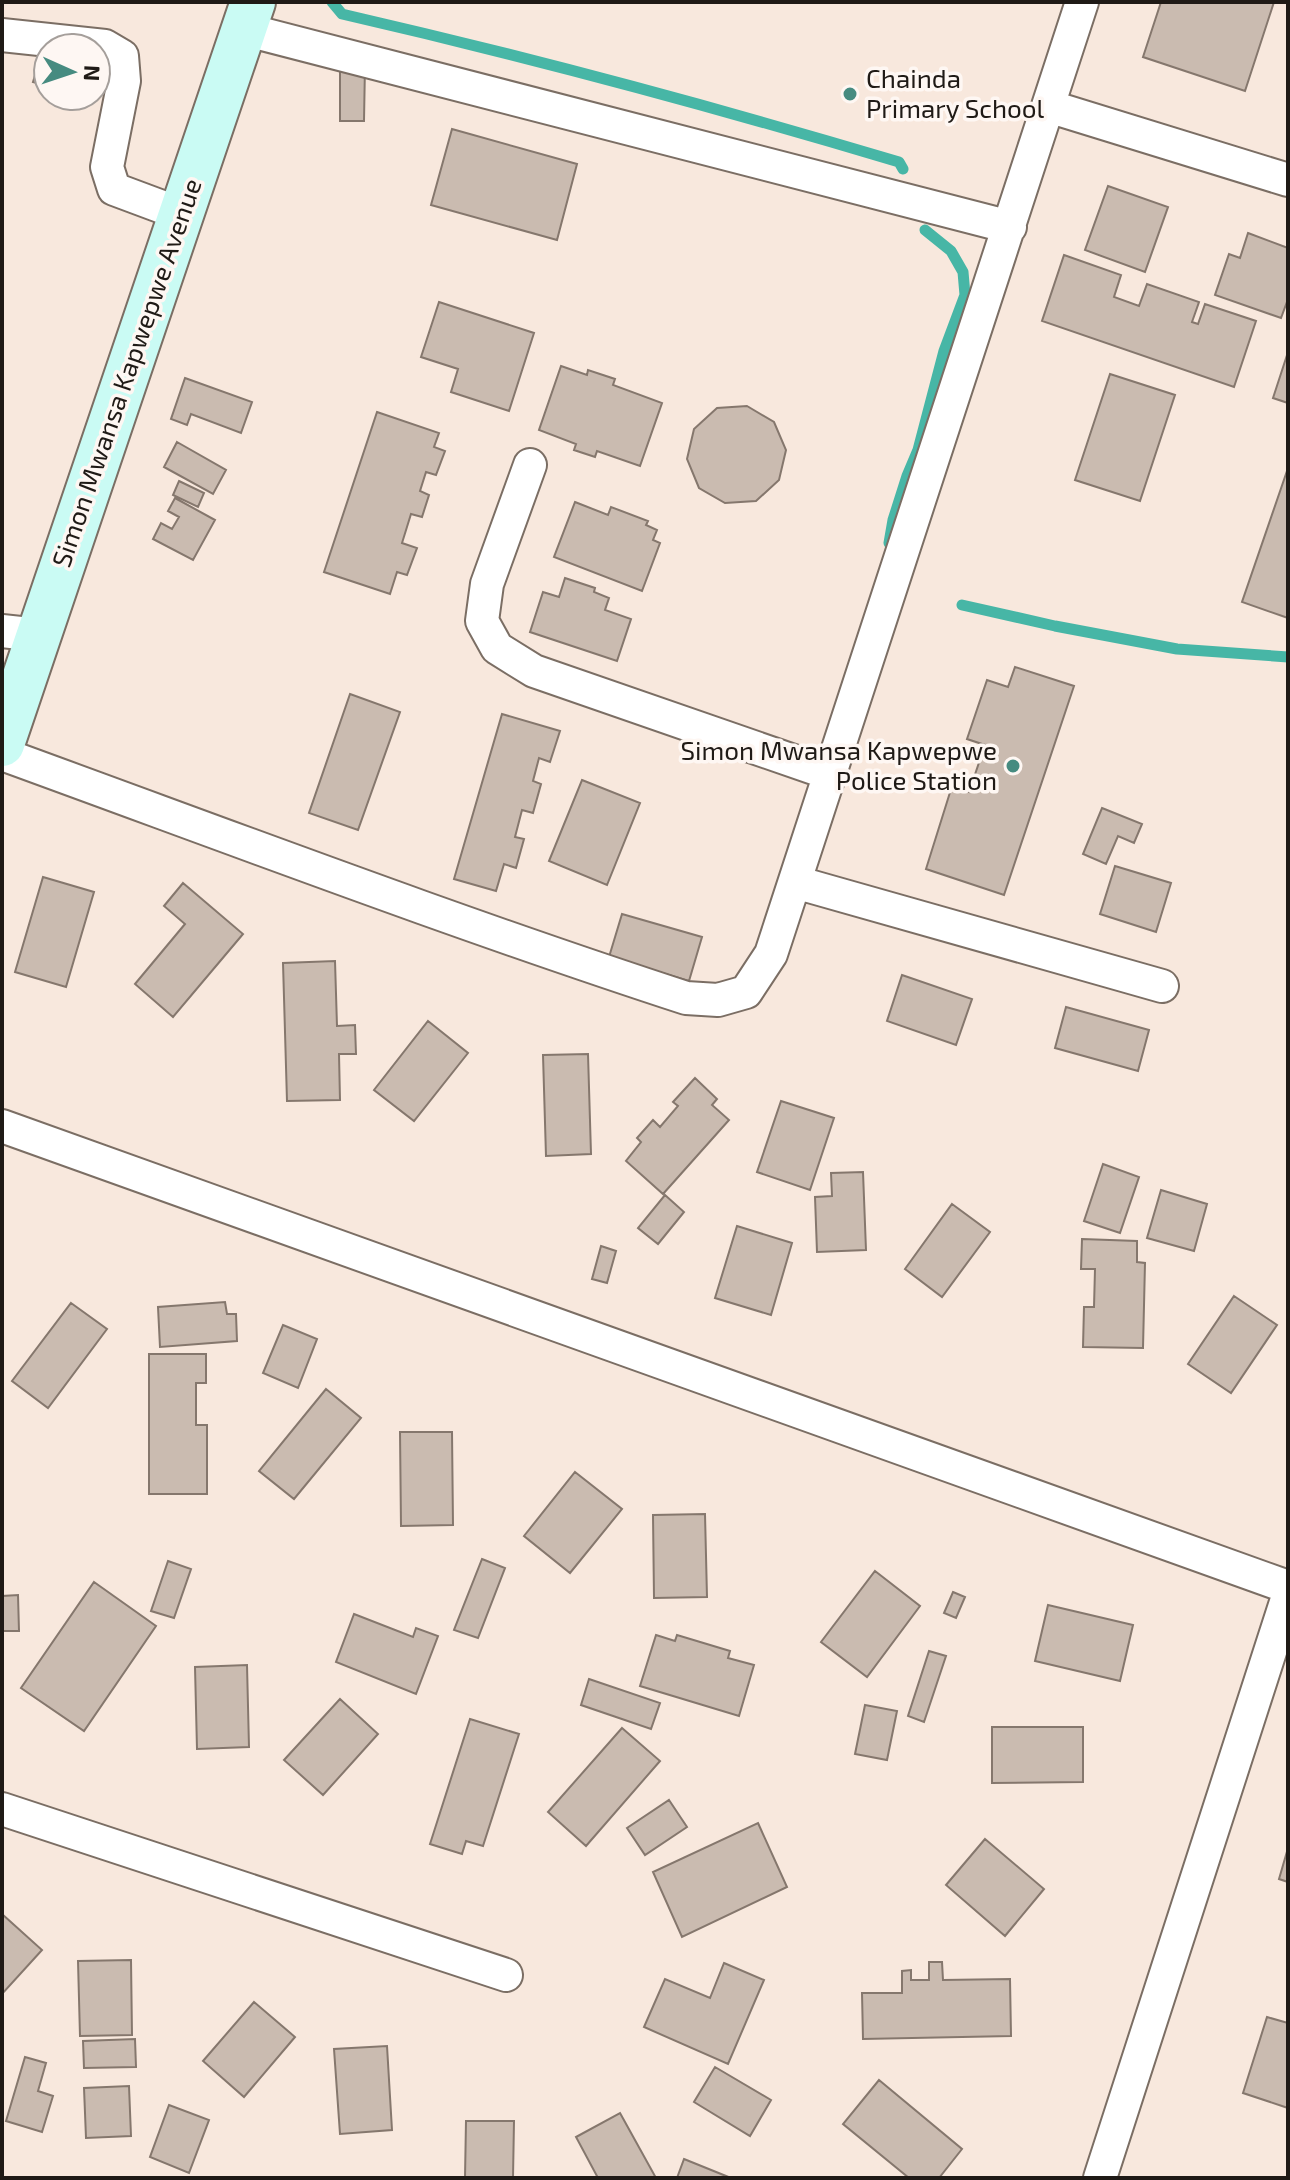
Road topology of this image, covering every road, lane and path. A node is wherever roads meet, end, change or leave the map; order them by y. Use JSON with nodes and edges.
{"nodes":[{"id":1,"x":1082,"y":2,"type":"edge"},
{"id":2,"x":248,"y":16,"type":"edge"},
{"id":3,"x":2,"y":35,"type":"edge"},
{"id":4,"x":1048,"y":106,"type":"junction"},
{"id":5,"x":1286,"y":173,"type":"edge"},
{"id":6,"x":181,"y":214,"type":"junction"},
{"id":7,"x":1010,"y":227,"type":"junction"},
{"id":8,"x":530,"y":465,"type":"dead end"},
{"id":9,"x":20,"y":633,"type":"edge"},
{"id":10,"x":2,"y":744,"type":"edge"},
{"id":11,"x":2,"y":754,"type":"edge"},
{"id":12,"x":831,"y":774,"type":"junction"},
{"id":13,"x":795,"y":882,"type":"junction"},
{"id":14,"x":1162,"y":986,"type":"dead end"},
{"id":15,"x":2,"y":1126,"type":"edge"},
{"id":16,"x":1288,"y":1587,"type":"edge"},
{"id":17,"x":1288,"y":1596,"type":"edge"},
{"id":18,"x":2,"y":1809,"type":"edge"},
{"id":19,"x":506,"y":1975,"type":"dead end"},
{"id":20,"x":1104,"y":2177,"type":"edge"}],
"edges":[{"from":1,"to":4,"type":"street"},
{"from":2,"to":6,"type":"main road","name":"Simon Mwansa Kapwepwe Avenue"},
{"from":2,"to":7,"type":"street"},
{"from":3,"to":6,"type":"street"},
{"from":4,"to":5,"type":"street"},
{"from":4,"to":7,"type":"street"},
{"from":6,"to":9,"type":"main road","name":"Simon Mwansa Kapwepwe Avenue"},
{"from":7,"to":12,"type":"street"},
{"from":8,"to":12,"type":"street"},
{"from":9,"to":10,"type":"main road","name":"Simon Mwansa Kapwepwe Avenue"},
{"from":11,"to":13,"type":"street"},
{"from":12,"to":13,"type":"street"},
{"from":13,"to":14,"type":"street"},
{"from":15,"to":16,"type":"street"},
{"from":17,"to":20,"type":"street"},
{"from":18,"to":19,"type":"street"}]}
